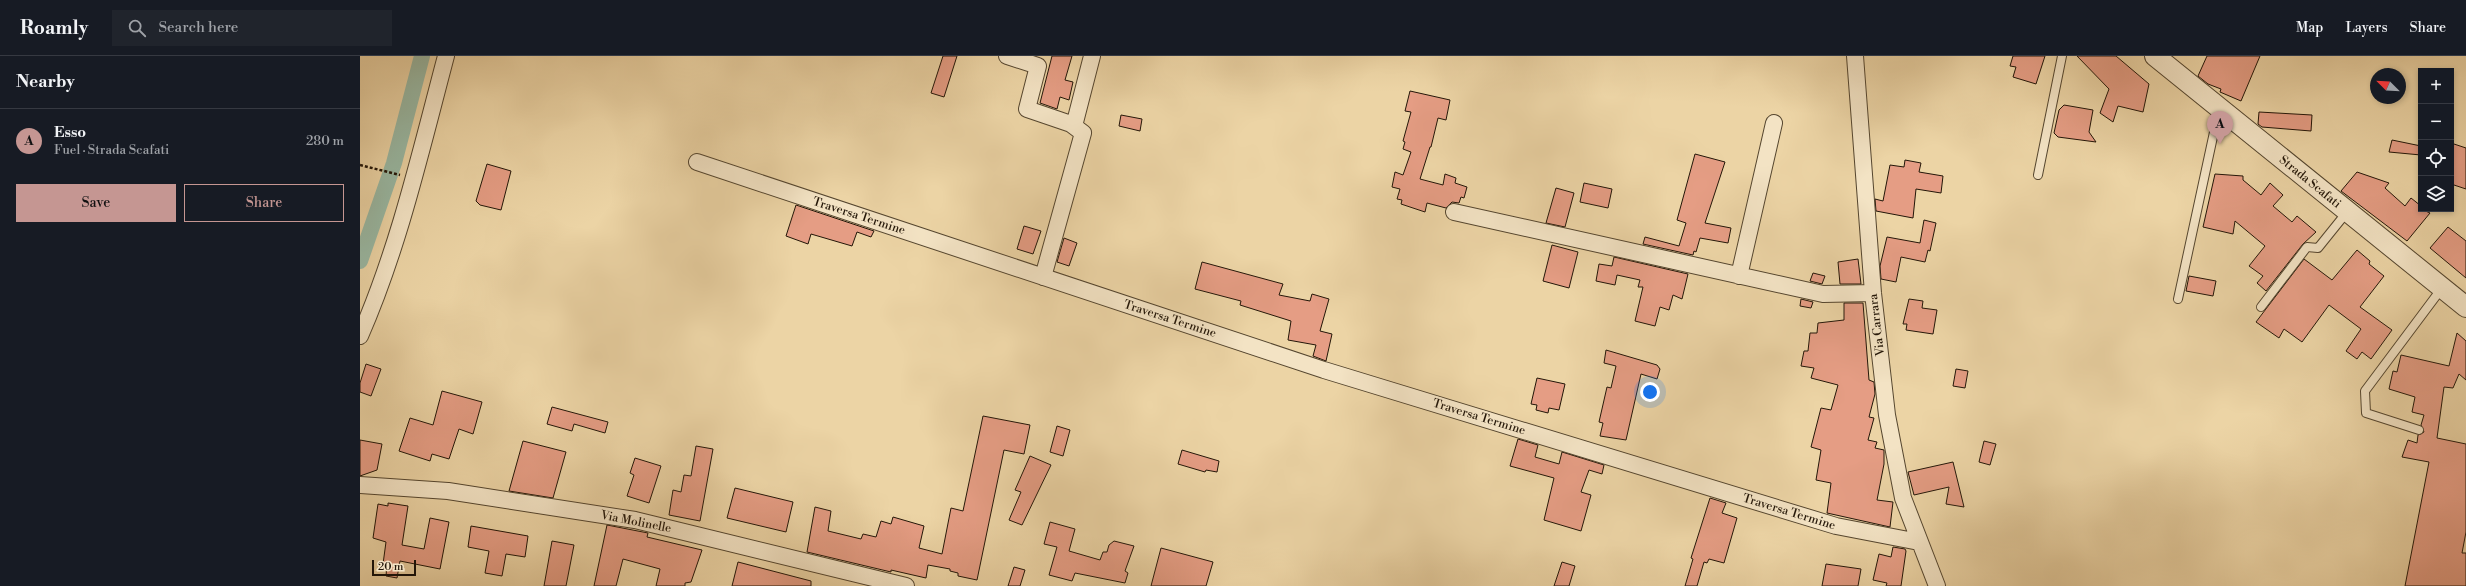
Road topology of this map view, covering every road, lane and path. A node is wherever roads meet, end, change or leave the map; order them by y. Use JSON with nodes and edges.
{"nodes":[{"id":1,"x":446,"y":56,"type":"edge"},
{"id":2,"x":1007,"y":56,"type":"edge"},
{"id":3,"x":1092,"y":56,"type":"edge"},
{"id":4,"x":1855,"y":56,"type":"edge"},
{"id":5,"x":2062,"y":56,"type":"edge"},
{"id":6,"x":2155,"y":56,"type":"edge"},
{"id":7,"x":2219,"y":109,"type":"junction"},
{"id":8,"x":1774,"y":123,"type":"dead end"},
{"id":9,"x":1074,"y":126,"type":"junction"},
{"id":10,"x":697,"y":162,"type":"dead end"},
{"id":11,"x":360,"y":165,"type":"edge"},
{"id":12,"x":2038,"y":175,"type":"dead end"},
{"id":13,"x":403,"y":176,"type":"dead end"},
{"id":14,"x":1454,"y":212,"type":"dead end"},
{"id":15,"x":2347,"y":212,"type":"junction"},
{"id":16,"x":1739,"y":276,"type":"junction"},
{"id":17,"x":1043,"y":277,"type":"junction"},
{"id":18,"x":2442,"y":288,"type":"junction"},
{"id":19,"x":1873,"y":293,"type":"junction"},
{"id":20,"x":2178,"y":298,"type":"dead end"},
{"id":21,"x":2261,"y":307,"type":"dead end"},
{"id":22,"x":2466,"y":307,"type":"edge"},
{"id":23,"x":360,"y":336,"type":"edge"},
{"id":24,"x":2419,"y":430,"type":"dead end"},
{"id":25,"x":360,"y":485,"type":"edge"},
{"id":26,"x":1919,"y":542,"type":"junction"},
{"id":27,"x":906,"y":586,"type":"edge"},
{"id":28,"x":1937,"y":586,"type":"edge"}],
"edges":[{"from":1,"to":23,"type":"street"},
{"from":2,"to":9,"type":"street"},
{"from":3,"to":9,"type":"street"},
{"from":4,"to":19,"type":"street","name":"Via Carrara"},
{"from":5,"to":12,"type":"lane"},
{"from":6,"to":7,"type":"street","name":"Strada Scafati"},
{"from":7,"to":15,"type":"street","name":"Strada Scafati"},
{"from":7,"to":20,"type":"lane"},
{"from":8,"to":16,"type":"street"},
{"from":9,"to":17,"type":"street"},
{"from":10,"to":17,"type":"street","name":"Traversa Termine"},
{"from":11,"to":13,"type":"path"},
{"from":14,"to":16,"type":"street"},
{"from":15,"to":18,"type":"street","name":"Strada Scafati"},
{"from":15,"to":21,"type":"lane"},
{"from":16,"to":19,"type":"street"},
{"from":17,"to":26,"type":"street","name":"Traversa Termine"},
{"from":18,"to":22,"type":"street","name":"Strada Scafati"},
{"from":18,"to":24,"type":"lane"},
{"from":19,"to":26,"type":"street","name":"Via Carrara"},
{"from":25,"to":27,"type":"street","name":"Via Molinelle"},
{"from":26,"to":28,"type":"street","name":"Via Carrara"}]}
